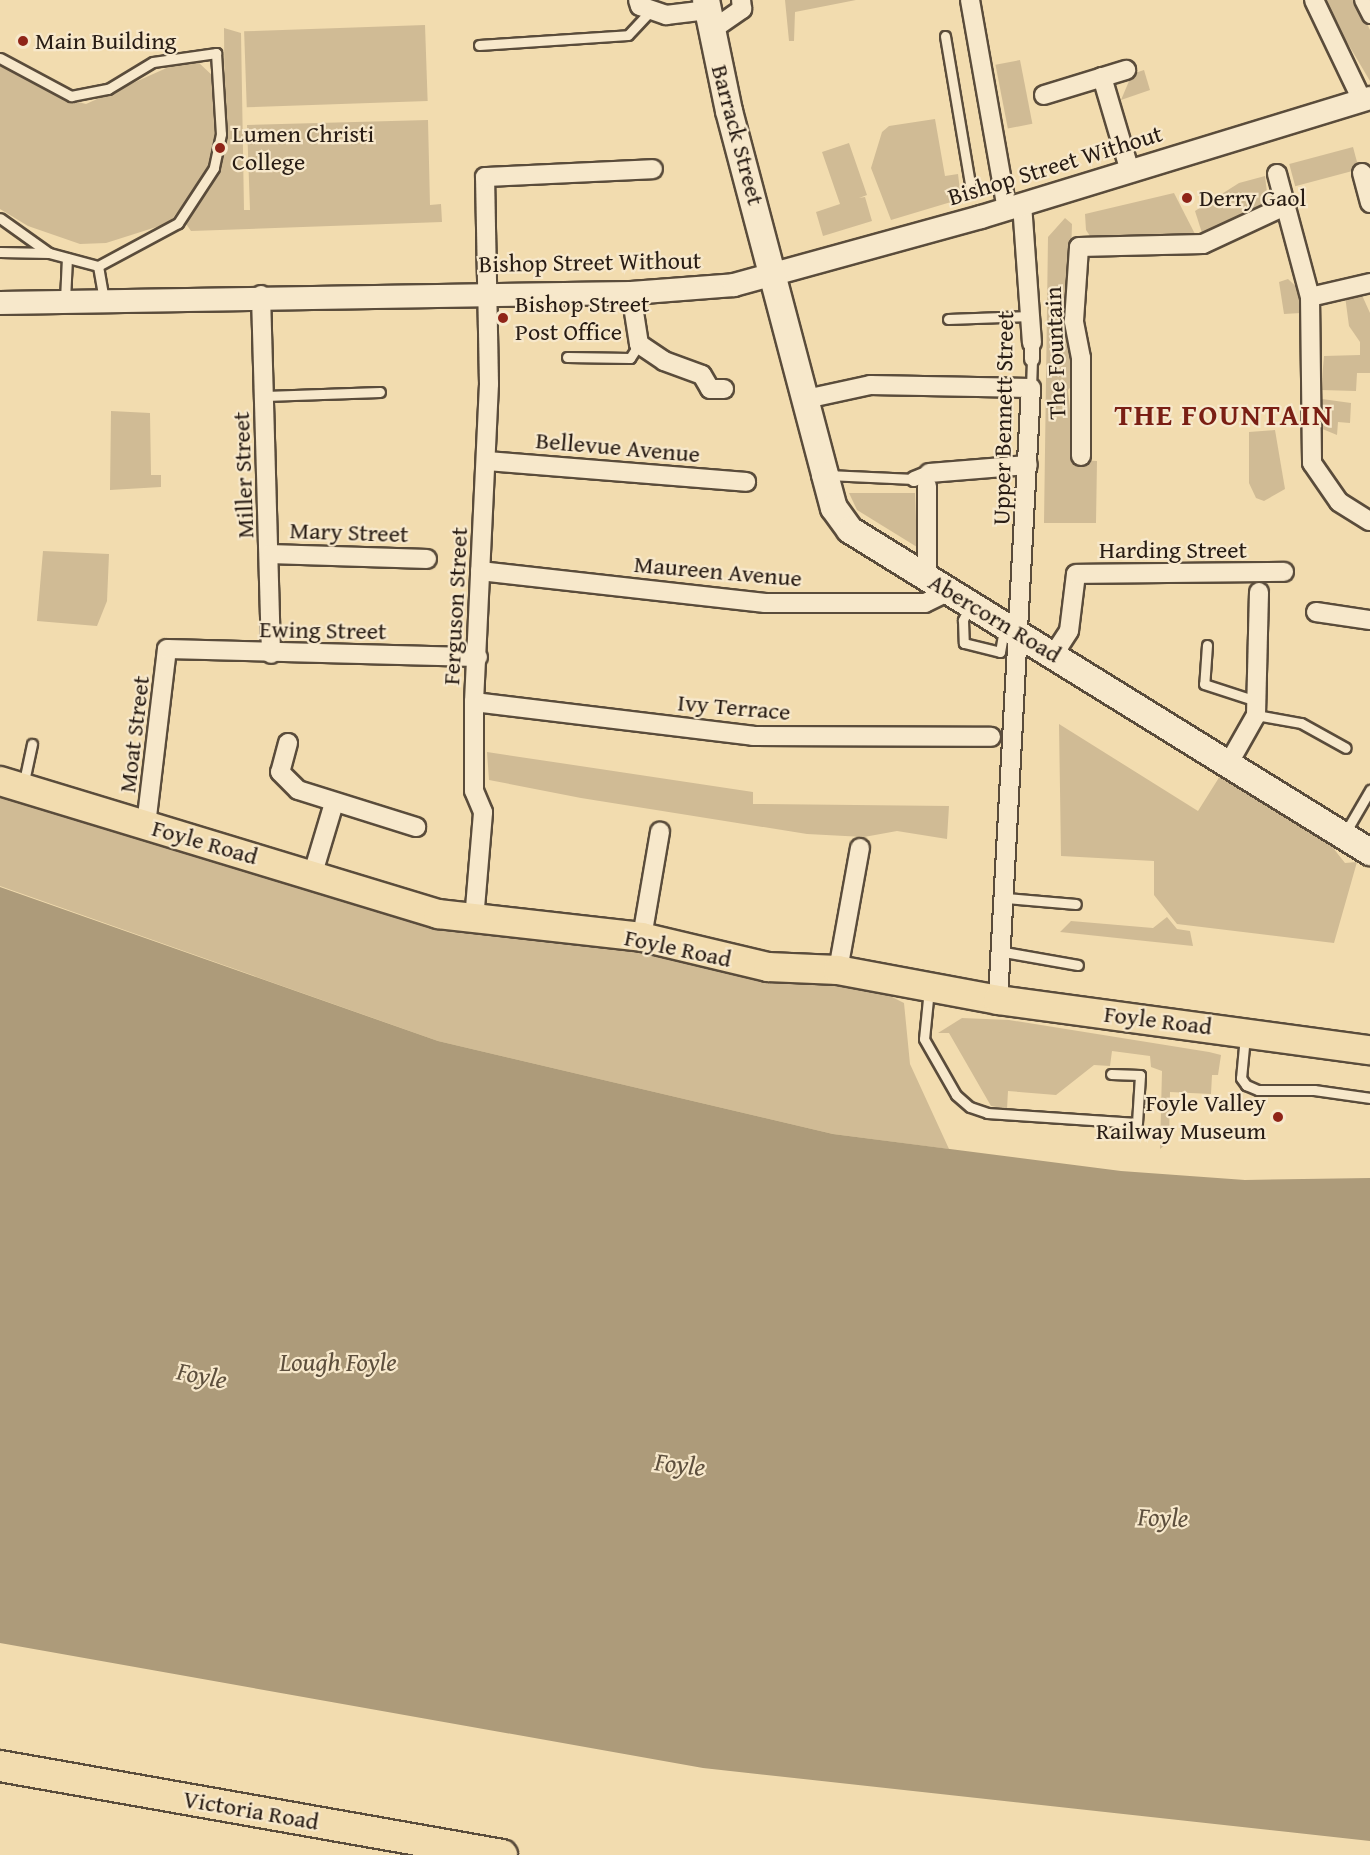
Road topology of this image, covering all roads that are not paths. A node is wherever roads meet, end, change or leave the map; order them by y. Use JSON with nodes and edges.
{"nodes":[{"id":1,"x":741,"y":0,"type":"edge"},
{"id":2,"x":970,"y":0,"type":"edge"},
{"id":3,"x":1314,"y":0,"type":"edge"},
{"id":4,"x":1362,"y":0,"type":"edge"},
{"id":5,"x":644,"y":5,"type":"edge"},
{"id":6,"x":708,"y":13,"type":"edge"},
{"id":7,"x":1370,"y":16,"type":"edge"},
{"id":8,"x":945,"y":36,"type":"dead end"},
{"id":9,"x":479,"y":45,"type":"dead end"},
{"id":10,"x":0,"y":58,"type":"edge"},
{"id":11,"x":1126,"y":70,"type":"dead end"},
{"id":12,"x":1102,"y":78,"type":"junction"},
{"id":13,"x":1044,"y":96,"type":"dead end"},
{"id":14,"x":1366,"y":99,"type":"edge"},
{"id":15,"x":1129,"y":168,"type":"junction"},
{"id":16,"x":653,"y":169,"type":"dead end"},
{"id":17,"x":1276,"y":171,"type":"dead end"},
{"id":18,"x":1362,"y":173,"type":"dead end"},
{"id":19,"x":971,"y":190,"type":"dead end"},
{"id":20,"x":1370,"y":203,"type":"edge"},
{"id":21,"x":1014,"y":206,"type":"junction"},
{"id":22,"x":1286,"y":206,"type":"junction"},
{"id":23,"x":0,"y":218,"type":"edge"},
{"id":24,"x":0,"y":252,"type":"edge"},
{"id":25,"x":49,"y":254,"type":"junction"},
{"id":26,"x":66,"y":258,"type":"junction"},
{"id":27,"x":98,"y":266,"type":"junction"},
{"id":28,"x":775,"y":269,"type":"junction"},
{"id":29,"x":1370,"y":283,"type":"edge"},
{"id":30,"x":488,"y":292,"type":"junction"},
{"id":31,"x":631,"y":293,"type":"junction"},
{"id":32,"x":261,"y":296,"type":"junction"},
{"id":33,"x":1310,"y":297,"type":"junction"},
{"id":34,"x":104,"y":299,"type":"junction"},
{"id":35,"x":65,"y":300,"type":"junction"},
{"id":36,"x":0,"y":303,"type":"edge"},
{"id":37,"x":1030,"y":316,"type":"junction"},
{"id":38,"x":948,"y":319,"type":"dead end"},
{"id":39,"x":639,"y":344,"type":"junction"},
{"id":40,"x":1032,"y":351,"type":"joint"},
{"id":41,"x":567,"y":357,"type":"dead end"},
{"id":42,"x":1031,"y":388,"type":"junction"},
{"id":43,"x":724,"y":389,"type":"dead end"},
{"id":44,"x":380,"y":393,"type":"dead end"},
{"id":45,"x":265,"y":396,"type":"junction"},
{"id":46,"x":806,"y":399,"type":"junction"},
{"id":47,"x":1081,"y":456,"type":"dead end"},
{"id":48,"x":487,"y":461,"type":"junction"},
{"id":49,"x":1028,"y":465,"type":"junction"},
{"id":50,"x":825,"y":475,"type":"junction"},
{"id":51,"x":923,"y":479,"type":"junction"},
{"id":52,"x":746,"y":482,"type":"dead end"},
{"id":53,"x":1370,"y":520,"type":"edge"},
{"id":54,"x":270,"y":554,"type":"junction"},
{"id":55,"x":427,"y":559,"type":"dead end"},
{"id":56,"x":480,"y":571,"type":"junction"},
{"id":57,"x":1284,"y":572,"type":"dead end"},
{"id":58,"x":927,"y":577,"type":"junction"},
{"id":59,"x":1259,"y":592,"type":"dead end"},
{"id":60,"x":961,"y":597,"type":"junction"},
{"id":61,"x":1316,"y":612,"type":"dead end"},
{"id":62,"x":1370,"y":620,"type":"edge"},
{"id":63,"x":1012,"y":629,"type":"junction"},
{"id":64,"x":1207,"y":645,"type":"dead end"},
{"id":65,"x":167,"y":649,"type":"joint"},
{"id":66,"x":271,"y":654,"type":"junction"},
{"id":67,"x":1054,"y":654,"type":"junction"},
{"id":68,"x":478,"y":657,"type":"junction"},
{"id":69,"x":474,"y":702,"type":"junction"},
{"id":70,"x":1256,"y":708,"type":"junction"},
{"id":71,"x":991,"y":737,"type":"dead end"},
{"id":72,"x":288,"y":743,"type":"dead end"},
{"id":73,"x":33,"y":744,"type":"dead end"},
{"id":74,"x":1346,"y":748,"type":"dead end"},
{"id":75,"x":1230,"y":761,"type":"junction"},
{"id":76,"x":11,"y":784,"type":"edge"},
{"id":77,"x":1370,"y":790,"type":"edge"},
{"id":78,"x":333,"y":803,"type":"junction"},
{"id":79,"x":146,"y":825,"type":"junction"},
{"id":80,"x":416,"y":827,"type":"dead end"},
{"id":81,"x":660,"y":832,"type":"dead end"},
{"id":82,"x":1344,"y":835,"type":"junction"},
{"id":83,"x":861,"y":848,"type":"dead end"},
{"id":84,"x":1370,"y":852,"type":"edge"},
{"id":85,"x":312,"y":873,"type":"junction"},
{"id":86,"x":1006,"y":898,"type":"junction"},
{"id":87,"x":1076,"y":904,"type":"dead end"},
{"id":88,"x":474,"y":920,"type":"junction"},
{"id":89,"x":642,"y":937,"type":"junction"},
{"id":90,"x":1004,"y":952,"type":"junction"},
{"id":91,"x":1078,"y":965,"type":"dead end"},
{"id":92,"x":838,"y":970,"type":"junction"},
{"id":93,"x":929,"y":987,"type":"junction"},
{"id":94,"x":998,"y":1000,"type":"junction"},
{"id":95,"x":1246,"y":1031,"type":"junction"},
{"id":96,"x":1370,"y":1050,"type":"edge"},
{"id":97,"x":1111,"y":1074,"type":"dead end"},
{"id":98,"x":1370,"y":1098,"type":"edge"},
{"id":99,"x":0,"y":1766,"type":"edge"},
{"id":100,"x":502,"y":1855,"type":"edge"}],
"edges":[{"from":1,"to":6,"type":"street"},
{"from":2,"to":21,"type":"street","name":"Upper Bennett Street"},
{"from":3,"to":14,"type":"street"},
{"from":4,"to":7,"type":"street"},
{"from":5,"to":6,"type":"street"},
{"from":5,"to":9,"type":"lane"},
{"from":6,"to":28,"type":"main road","name":"Barrack Street"},
{"from":8,"to":19,"type":"lane"},
{"from":10,"to":27,"type":"lane"},
{"from":11,"to":12,"type":"street"},
{"from":12,"to":13,"type":"street"},
{"from":12,"to":15,"type":"street"},
{"from":14,"to":15,"type":"street","name":"Bishop Street Without"},
{"from":15,"to":21,"type":"street","name":"Bishop Street Without"},
{"from":16,"to":30,"type":"street","name":"Ferguson Street"},
{"from":17,"to":22,"type":"street"},
{"from":18,"to":20,"type":"street"},
{"from":21,"to":28,"type":"street","name":"Bishop Street Without"},
{"from":21,"to":37,"type":"street","name":"Upper Bennett Street"},
{"from":22,"to":33,"type":"street"},
{"from":22,"to":47,"type":"street","name":"The Fountain"},
{"from":23,"to":25,"type":"lane"},
{"from":24,"to":25,"type":"lane"},
{"from":25,"to":26,"type":"lane"},
{"from":26,"to":27,"type":"lane"},
{"from":26,"to":35,"type":"lane"},
{"from":27,"to":34,"type":"lane"},
{"from":28,"to":31,"type":"street","name":"Bishop Street Without"},
{"from":28,"to":46,"type":"main road","name":"Abercorn Road"},
{"from":29,"to":33,"type":"street"},
{"from":30,"to":31,"type":"street","name":"Bishop Street Without"},
{"from":30,"to":32,"type":"street","name":"Bishop Street Without"},
{"from":30,"to":48,"type":"street","name":"Ferguson Street"},
{"from":31,"to":39,"type":"street"},
{"from":32,"to":34,"type":"street","name":"Bishop Street Without"},
{"from":32,"to":45,"type":"street","name":"Miller Street"},
{"from":33,"to":53,"type":"street"},
{"from":34,"to":35,"type":"street","name":"Bishop Street Without"},
{"from":35,"to":36,"type":"street","name":"Bishop Street Without"},
{"from":37,"to":38,"type":"lane"},
{"from":37,"to":40,"type":"street","name":"Upper Bennett Street"},
{"from":39,"to":41,"type":"lane"},
{"from":39,"to":43,"type":"street"},
{"from":40,"to":42,"type":"lane","name":"Upper Bennett Street"},
{"from":42,"to":46,"type":"street"},
{"from":42,"to":49,"type":"street","name":"Upper Bennett Street"},
{"from":44,"to":45,"type":"lane"},
{"from":45,"to":54,"type":"street","name":"Miller Street"},
{"from":46,"to":50,"type":"main road","name":"Abercorn Road"},
{"from":48,"to":52,"type":"street","name":"Bellevue Avenue"},
{"from":48,"to":56,"type":"street","name":"Ferguson Street"},
{"from":49,"to":51,"type":"street"},
{"from":49,"to":63,"type":"street","name":"Upper Bennett Street"},
{"from":50,"to":51,"type":"lane"},
{"from":50,"to":58,"type":"main road","name":"Abercorn Road"},
{"from":51,"to":58,"type":"street"},
{"from":54,"to":55,"type":"street","name":"Mary Street"},
{"from":54,"to":66,"type":"street","name":"Miller Street"},
{"from":56,"to":60,"type":"street","name":"Maureen Avenue"},
{"from":56,"to":68,"type":"street","name":"Ferguson Street"},
{"from":57,"to":67,"type":"street","name":"Harding Street"},
{"from":58,"to":60,"type":"main road","name":"Abercorn Road"},
{"from":59,"to":70,"type":"street"},
{"from":60,"to":63,"type":"main road","name":"Abercorn Road"},
{"from":60,"to":63,"type":"lane"},
{"from":61,"to":62,"type":"street"},
{"from":63,"to":67,"type":"main road","name":"Abercorn Road"},
{"from":63,"to":86,"type":"street","name":"Upper Bennett Street"},
{"from":64,"to":70,"type":"lane"},
{"from":65,"to":66,"type":"street","name":"Ewing Street"},
{"from":65,"to":79,"type":"street","name":"Moat Street"},
{"from":66,"to":68,"type":"street","name":"Ewing Street"},
{"from":67,"to":75,"type":"main road","name":"Abercorn Road"},
{"from":68,"to":69,"type":"street","name":"Ferguson Street"},
{"from":69,"to":71,"type":"street","name":"Ivy Terrace"},
{"from":69,"to":88,"type":"street","name":"Ferguson Street"},
{"from":70,"to":74,"type":"lane"},
{"from":70,"to":75,"type":"street"},
{"from":72,"to":78,"type":"street"},
{"from":73,"to":76,"type":"lane"},
{"from":75,"to":82,"type":"main road","name":"Abercorn Road"},
{"from":76,"to":79,"type":"main road","name":"Foyle Road"},
{"from":77,"to":82,"type":"lane"},
{"from":78,"to":80,"type":"street"},
{"from":78,"to":85,"type":"street"},
{"from":79,"to":85,"type":"main road","name":"Foyle Road"},
{"from":81,"to":89,"type":"street"},
{"from":82,"to":84,"type":"main road","name":"Abercorn Road"},
{"from":83,"to":92,"type":"street"},
{"from":85,"to":88,"type":"main road","name":"Foyle Road"},
{"from":86,"to":87,"type":"lane"},
{"from":86,"to":90,"type":"street","name":"Upper Bennett Street"},
{"from":88,"to":89,"type":"main road","name":"Foyle Road"},
{"from":89,"to":92,"type":"main road","name":"Foyle Road"},
{"from":90,"to":91,"type":"lane"},
{"from":90,"to":94,"type":"street","name":"Upper Bennett Street"},
{"from":92,"to":93,"type":"main road","name":"Foyle Road"},
{"from":93,"to":94,"type":"main road","name":"Foyle Road"},
{"from":93,"to":97,"type":"lane"},
{"from":94,"to":95,"type":"main road","name":"Foyle Road"},
{"from":95,"to":96,"type":"main road","name":"Foyle Road"},
{"from":95,"to":98,"type":"lane"},
{"from":99,"to":100,"type":"highway","name":"Victoria Road"}]}
